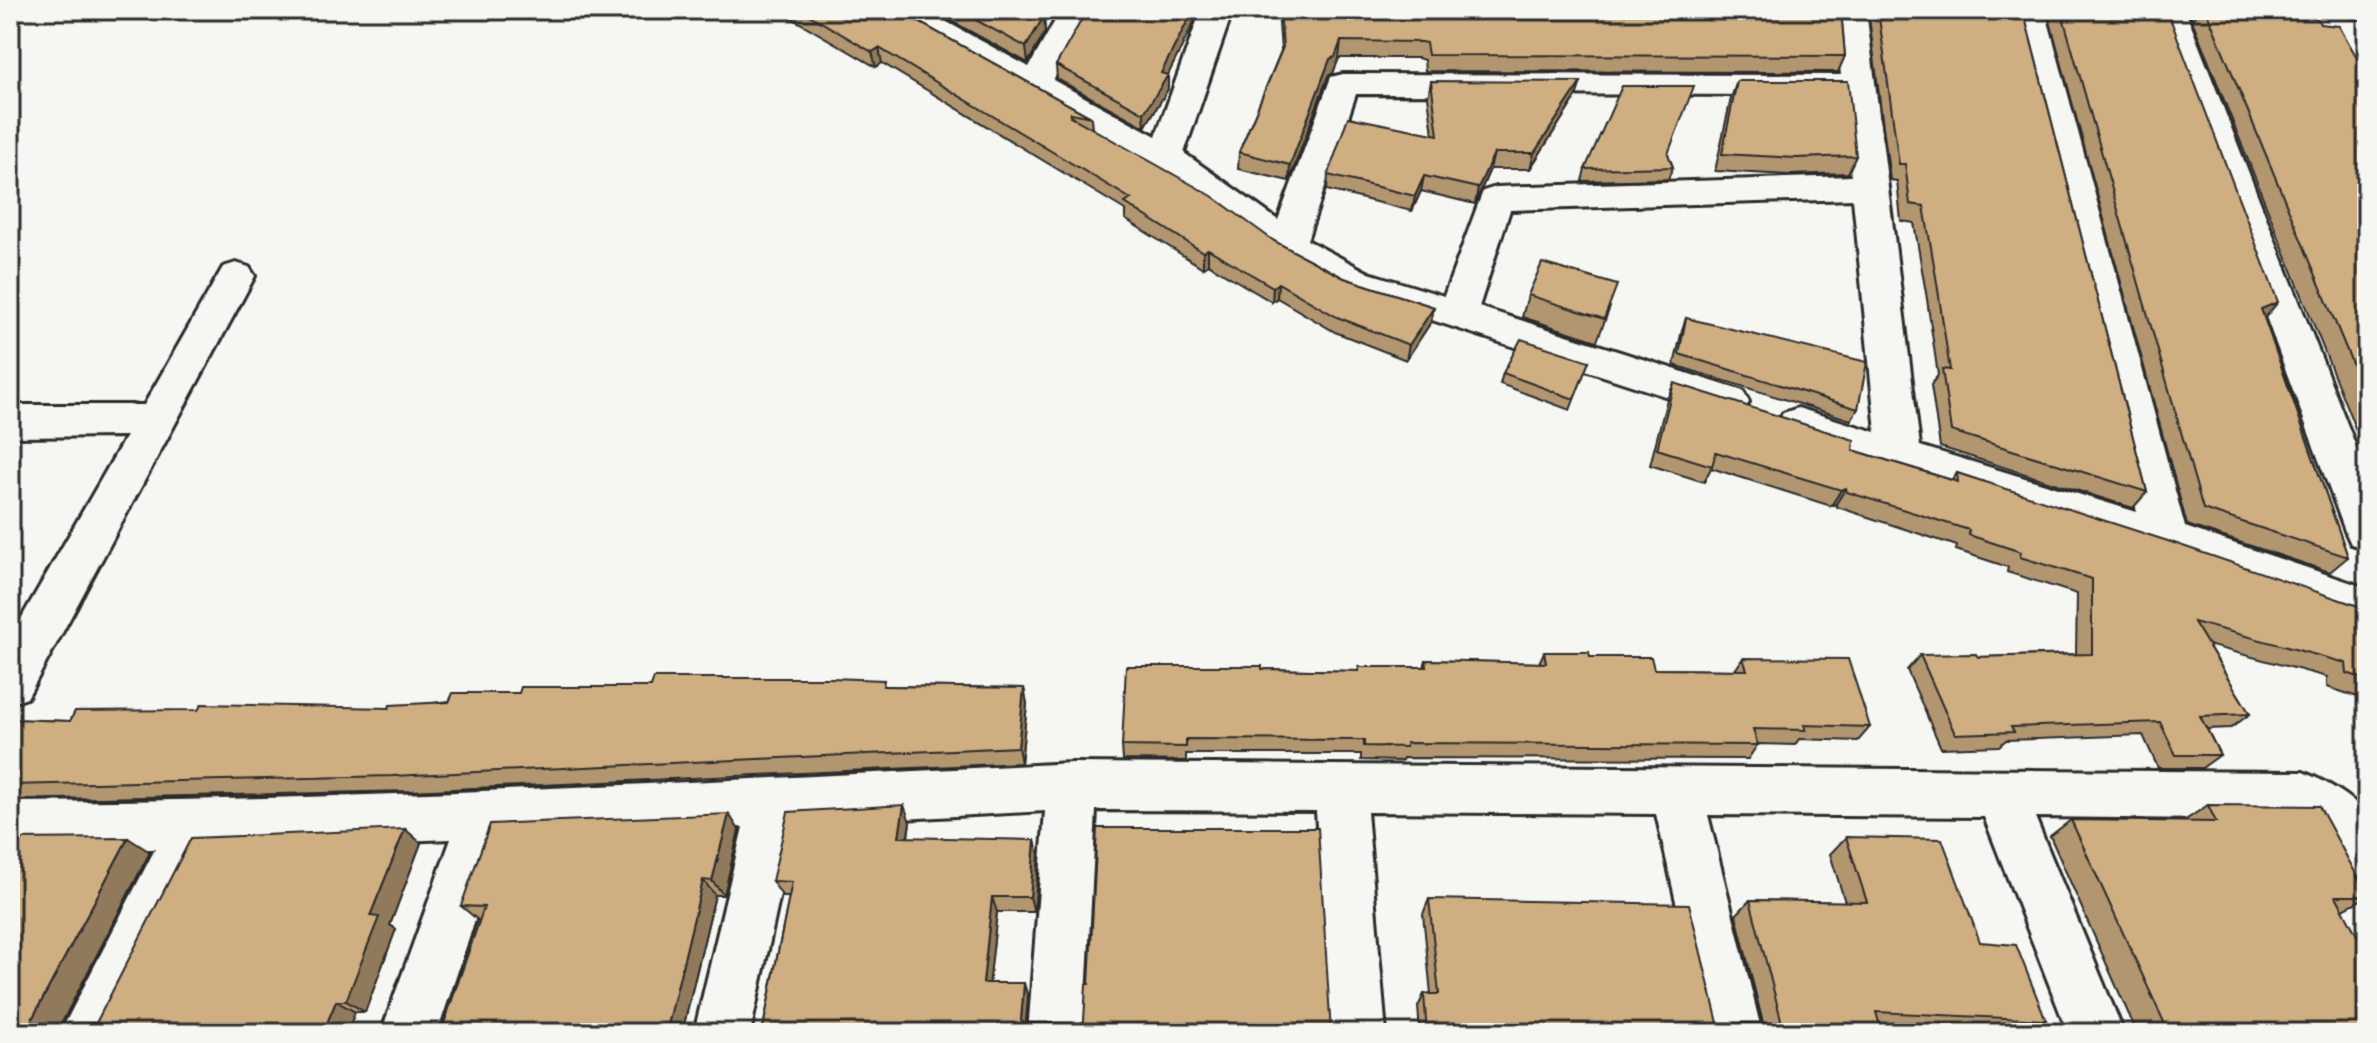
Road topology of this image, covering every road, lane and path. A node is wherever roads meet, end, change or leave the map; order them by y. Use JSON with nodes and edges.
{"nodes":[{"id":1,"x":902,"y":10,"type":"edge"},
{"id":2,"x":1077,"y":10,"type":"edge"},
{"id":3,"x":1217,"y":10,"type":"edge"},
{"id":4,"x":1850,"y":10,"type":"edge"},
{"id":5,"x":2029,"y":10,"type":"edge"},
{"id":6,"x":2169,"y":10,"type":"edge"},
{"id":7,"x":2204,"y":10,"type":"edge"},
{"id":8,"x":2344,"y":22,"type":"edge"},
{"id":9,"x":1036,"y":82,"type":"junction"},
{"id":10,"x":2367,"y":83,"type":"edge"},
{"id":11,"x":1859,"y":85,"type":"junction"},
{"id":12,"x":1166,"y":156,"type":"junction"},
{"id":13,"x":1870,"y":187,"type":"junction"},
{"id":14,"x":1287,"y":245,"type":"junction"},
{"id":15,"x":236,"y":276,"type":"dead end"},
{"id":16,"x":1457,"y":315,"type":"junction"},
{"id":17,"x":157,"y":420,"type":"junction"},
{"id":18,"x":10,"y":421,"type":"edge"},
{"id":19,"x":1900,"y":456,"type":"junction"},
{"id":20,"x":2367,"y":531,"type":"edge"},
{"id":21,"x":2166,"y":539,"type":"junction"},
{"id":22,"x":2367,"y":607,"type":"edge"},
{"id":23,"x":10,"y":683,"type":"edge"},
{"id":24,"x":1072,"y":786,"type":"junction"},
{"id":25,"x":1340,"y":788,"type":"junction"},
{"id":26,"x":1676,"y":790,"type":"junction"},
{"id":27,"x":2000,"y":793,"type":"junction"},
{"id":28,"x":774,"y":802,"type":"junction"},
{"id":29,"x":486,"y":812,"type":"junction"},
{"id":30,"x":195,"y":825,"type":"junction"},
{"id":31,"x":10,"y":826,"type":"edge"},
{"id":32,"x":2367,"y":853,"type":"edge"},
{"id":33,"x":88,"y":1033,"type":"edge"},
{"id":34,"x":409,"y":1033,"type":"edge"},
{"id":35,"x":722,"y":1033,"type":"edge"},
{"id":36,"x":1056,"y":1033,"type":"edge"},
{"id":37,"x":1358,"y":1033,"type":"edge"},
{"id":38,"x":1734,"y":1033,"type":"edge"},
{"id":39,"x":2096,"y":1033,"type":"edge"}],
"edges":[{"from":1,"to":9,"type":"street"},
{"from":2,"to":9,"type":"street"},
{"from":3,"to":12,"type":"street"},
{"from":4,"to":11,"type":"street"},
{"from":5,"to":21,"type":"street"},
{"from":6,"to":20,"type":"street"},
{"from":7,"to":8,"type":"street"},
{"from":8,"to":10,"type":"street"},
{"from":9,"to":12,"type":"street"},
{"from":11,"to":13,"type":"street"},
{"from":11,"to":14,"type":"street"},
{"from":12,"to":14,"type":"street"},
{"from":13,"to":16,"type":"street"},
{"from":13,"to":19,"type":"street"},
{"from":14,"to":16,"type":"street"},
{"from":15,"to":17,"type":"street"},
{"from":16,"to":19,"type":"street"},
{"from":17,"to":18,"type":"street"},
{"from":17,"to":23,"type":"street"},
{"from":19,"to":21,"type":"street"},
{"from":21,"to":22,"type":"street"},
{"from":24,"to":25,"type":"street"},
{"from":24,"to":28,"type":"street"},
{"from":24,"to":36,"type":"street"},
{"from":25,"to":26,"type":"street"},
{"from":25,"to":37,"type":"street"},
{"from":26,"to":27,"type":"street"},
{"from":26,"to":38,"type":"street"},
{"from":27,"to":32,"type":"street"},
{"from":27,"to":39,"type":"street"},
{"from":28,"to":29,"type":"street"},
{"from":28,"to":35,"type":"street"},
{"from":29,"to":30,"type":"street"},
{"from":29,"to":34,"type":"street"},
{"from":30,"to":31,"type":"street"},
{"from":30,"to":33,"type":"street"}]}
